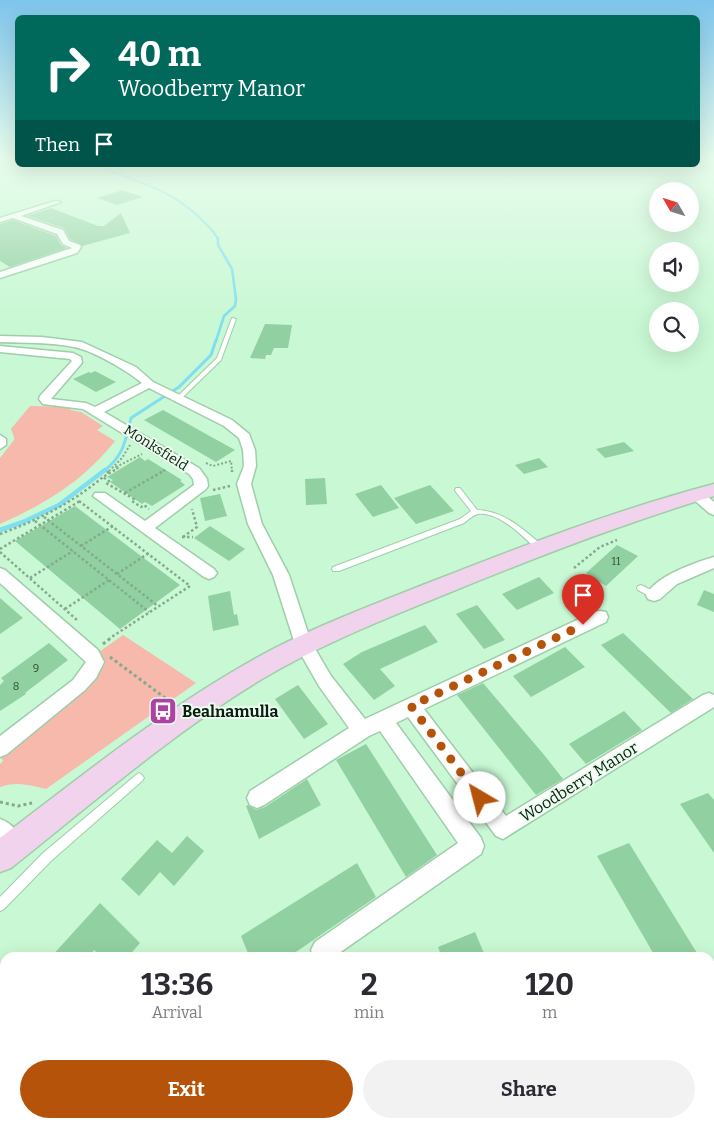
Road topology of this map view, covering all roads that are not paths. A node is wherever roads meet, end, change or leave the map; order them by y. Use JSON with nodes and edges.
{"nodes":[{"id":1,"x":24,"y":213,"type":"edge"},
{"id":2,"x":14,"y":216,"type":"junction"},
{"id":3,"x":0,"y":220,"type":"edge"},
{"id":4,"x":0,"y":275,"type":"edge"},
{"id":5,"x":234,"y":319,"type":"dead end"},
{"id":6,"x":0,"y":338,"type":"edge"},
{"id":7,"x":0,"y":349,"type":"edge"},
{"id":8,"x":154,"y":386,"type":"junction"},
{"id":9,"x":175,"y":397,"type":"junction"},
{"id":10,"x":96,"y":411,"type":"junction"},
{"id":11,"x":0,"y":439,"type":"edge"},
{"id":12,"x":0,"y":445,"type":"edge"},
{"id":13,"x":458,"y":490,"type":"dead end"},
{"id":14,"x":708,"y":498,"type":"edge"},
{"id":15,"x":105,"y":500,"type":"road end"},
{"id":16,"x":475,"y":512,"type":"junction"},
{"id":17,"x":145,"y":528,"type":"junction"},
{"id":18,"x":541,"y":549,"type":"junction"},
{"id":19,"x":714,"y":562,"type":"edge"},
{"id":20,"x":336,"y":569,"type":"dead end"},
{"id":21,"x":208,"y":572,"type":"dead end"},
{"id":22,"x":2,"y":580,"type":"edge"},
{"id":23,"x":648,"y":591,"type":"dead end"},
{"id":24,"x":600,"y":617,"type":"dead end"},
{"id":25,"x":303,"y":644,"type":"junction"},
{"id":26,"x":709,"y":701,"type":"dead end"},
{"id":27,"x":411,"y":706,"type":"junction"},
{"id":28,"x":383,"y":720,"type":"junction"},
{"id":29,"x":362,"y":730,"type":"junction"},
{"id":30,"x":0,"y":748,"type":"edge"},
{"id":31,"x":139,"y":778,"type":"dead end"},
{"id":32,"x":257,"y":798,"type":"dead end"},
{"id":33,"x":5,"y":844,"type":"edge"},
{"id":34,"x":0,"y":905,"type":"edge"},
{"id":35,"x":323,"y":950,"type":"dead end"}],
"edges":[{"from":1,"to":2,"type":"street"},
{"from":2,"to":3,"type":"street"},
{"from":2,"to":4,"type":"street"},
{"from":5,"to":9,"type":"lane"},
{"from":6,"to":8,"type":"street"},
{"from":7,"to":10,"type":"street","name":"Monksfield"},
{"from":8,"to":9,"type":"street"},
{"from":8,"to":10,"type":"street"},
{"from":9,"to":25,"type":"street"},
{"from":10,"to":17,"type":"street","name":"Monksfield"},
{"from":11,"to":12,"type":"street"},
{"from":13,"to":16,"type":"lane"},
{"from":14,"to":18,"type":"main road"},
{"from":15,"to":17,"type":"street"},
{"from":16,"to":18,"type":"lane"},
{"from":16,"to":20,"type":"lane"},
{"from":17,"to":21,"type":"street"},
{"from":18,"to":25,"type":"main road"},
{"from":19,"to":23,"type":"street"},
{"from":22,"to":30,"type":"street"},
{"from":24,"to":27,"type":"street"},
{"from":25,"to":29,"type":"street"},
{"from":25,"to":33,"type":"main road"},
{"from":26,"to":27,"type":"street","name":"Woodberry Manor"},
{"from":27,"to":28,"type":"street"},
{"from":28,"to":29,"type":"street"},
{"from":28,"to":35,"type":"street"},
{"from":29,"to":32,"type":"street"},
{"from":31,"to":34,"type":"lane"}]}
